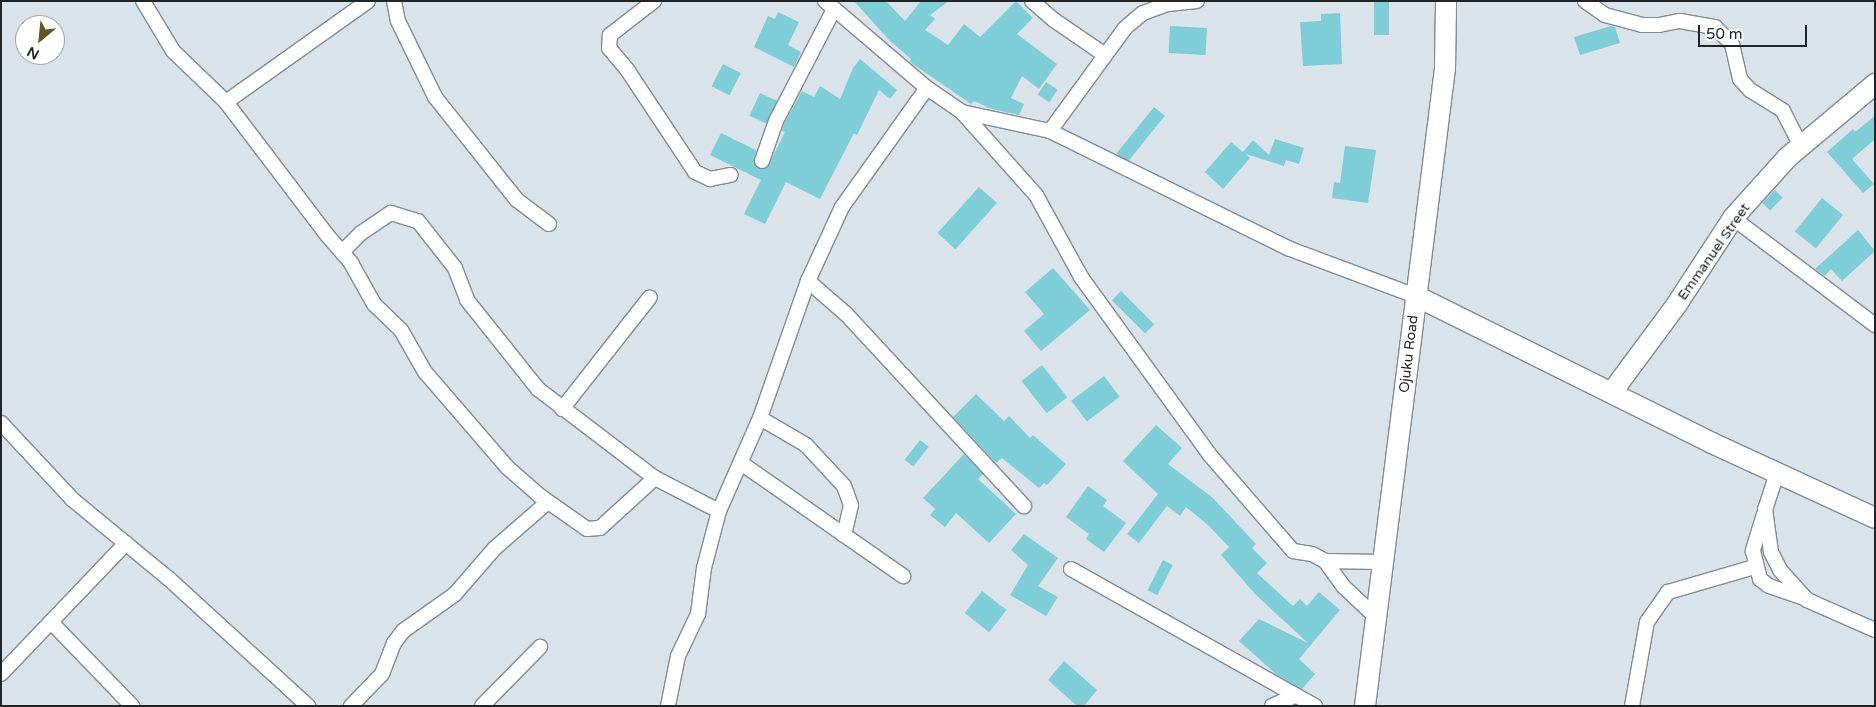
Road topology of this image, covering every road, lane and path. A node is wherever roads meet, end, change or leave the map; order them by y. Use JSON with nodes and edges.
{"nodes":[{"id":1,"x":143,"y":1,"type":"edge"},
{"id":2,"x":368,"y":1,"type":"edge"},
{"id":3,"x":394,"y":1,"type":"edge"},
{"id":4,"x":654,"y":1,"type":"edge"},
{"id":5,"x":1032,"y":1,"type":"edge"},
{"id":6,"x":1197,"y":1,"type":"edge"},
{"id":7,"x":1446,"y":1,"type":"edge"},
{"id":8,"x":1585,"y":1,"type":"edge"},
{"id":9,"x":830,"y":5,"type":"edge"},
{"id":10,"x":1105,"y":55,"type":"junction"},
{"id":11,"x":1875,"y":84,"type":"edge"},
{"id":12,"x":927,"y":88,"type":"junction"},
{"id":13,"x":226,"y":102,"type":"junction"},
{"id":14,"x":962,"y":112,"type":"junction"},
{"id":15,"x":1050,"y":131,"type":"junction"},
{"id":16,"x":1800,"y":145,"type":"junction"},
{"id":17,"x":762,"y":160,"type":"dead end"},
{"id":18,"x":731,"y":175,"type":"dead end"},
{"id":19,"x":1733,"y":218,"type":"junction"},
{"id":20,"x":549,"y":224,"type":"dead end"},
{"id":21,"x":342,"y":252,"type":"junction"},
{"id":22,"x":808,"y":281,"type":"junction"},
{"id":23,"x":1416,"y":296,"type":"junction"},
{"id":24,"x":650,"y":297,"type":"dead end"},
{"id":25,"x":1875,"y":325,"type":"edge"},
{"id":26,"x":1612,"y":392,"type":"junction"},
{"id":27,"x":562,"y":409,"type":"junction"},
{"id":28,"x":760,"y":418,"type":"junction"},
{"id":29,"x":1,"y":423,"type":"edge"},
{"id":30,"x":741,"y":463,"type":"junction"},
{"id":31,"x":1777,"y":473,"type":"junction"},
{"id":32,"x":656,"y":478,"type":"junction"},
{"id":33,"x":548,"y":502,"type":"junction"},
{"id":34,"x":1024,"y":506,"type":"dead end"},
{"id":35,"x":1765,"y":509,"type":"junction"},
{"id":36,"x":719,"y":511,"type":"junction"},
{"id":37,"x":1875,"y":518,"type":"edge"},
{"id":38,"x":844,"y":535,"type":"junction"},
{"id":39,"x":126,"y":543,"type":"junction"},
{"id":40,"x":1325,"y":561,"type":"junction"},
{"id":41,"x":1381,"y":562,"type":"junction"},
{"id":42,"x":1754,"y":567,"type":"junction"},
{"id":43,"x":1072,"y":569,"type":"dead end"},
{"id":44,"x":903,"y":576,"type":"dead end"},
{"id":45,"x":1807,"y":600,"type":"junction"},
{"id":46,"x":1376,"y":617,"type":"junction"},
{"id":47,"x":51,"y":622,"type":"junction"},
{"id":48,"x":1873,"y":631,"type":"edge"},
{"id":49,"x":540,"y":647,"type":"dead end"},
{"id":50,"x":1,"y":674,"type":"edge"},
{"id":51,"x":1294,"y":696,"type":"junction"},
{"id":52,"x":132,"y":706,"type":"edge"},
{"id":53,"x":308,"y":706,"type":"edge"},
{"id":54,"x":351,"y":706,"type":"edge"},
{"id":55,"x":482,"y":706,"type":"edge"},
{"id":56,"x":668,"y":706,"type":"edge"},
{"id":57,"x":1272,"y":706,"type":"edge"},
{"id":58,"x":1315,"y":706,"type":"edge"},
{"id":59,"x":1366,"y":706,"type":"edge"},
{"id":60,"x":1632,"y":706,"type":"edge"}],
"edges":[{"from":1,"to":13,"type":"street"},
{"from":2,"to":13,"type":"street"},
{"from":3,"to":20,"type":"street"},
{"from":4,"to":18,"type":"street"},
{"from":5,"to":10,"type":"street"},
{"from":6,"to":10,"type":"street"},
{"from":7,"to":23,"type":"main road","name":"Ojuku Road"},
{"from":8,"to":16,"type":"street"},
{"from":9,"to":12,"type":"street"},
{"from":9,"to":17,"type":"street"},
{"from":10,"to":15,"type":"street"},
{"from":11,"to":16,"type":"main road","name":"Emmanuel Street"},
{"from":12,"to":14,"type":"street"},
{"from":12,"to":22,"type":"street"},
{"from":13,"to":21,"type":"street"},
{"from":14,"to":15,"type":"street"},
{"from":14,"to":40,"type":"street"},
{"from":15,"to":23,"type":"street"},
{"from":16,"to":19,"type":"main road","name":"Emmanuel Street"},
{"from":19,"to":25,"type":"street"},
{"from":19,"to":26,"type":"main road","name":"Emmanuel Street"},
{"from":21,"to":27,"type":"street"},
{"from":21,"to":33,"type":"street"},
{"from":22,"to":28,"type":"street"},
{"from":22,"to":34,"type":"street"},
{"from":23,"to":26,"type":"main road"},
{"from":23,"to":41,"type":"main road","name":"Ojuku Road"},
{"from":24,"to":27,"type":"street"},
{"from":26,"to":31,"type":"main road"},
{"from":27,"to":32,"type":"street"},
{"from":28,"to":30,"type":"street"},
{"from":28,"to":38,"type":"street"},
{"from":29,"to":39,"type":"street"},
{"from":30,"to":36,"type":"street"},
{"from":30,"to":38,"type":"street"},
{"from":31,"to":35,"type":"street"},
{"from":31,"to":37,"type":"main road"},
{"from":32,"to":33,"type":"street"},
{"from":32,"to":36,"type":"street"},
{"from":33,"to":54,"type":"street"},
{"from":35,"to":42,"type":"street"},
{"from":35,"to":45,"type":"street"},
{"from":36,"to":56,"type":"street"},
{"from":38,"to":44,"type":"street"},
{"from":39,"to":47,"type":"street"},
{"from":39,"to":53,"type":"street"},
{"from":40,"to":41,"type":"street"},
{"from":40,"to":46,"type":"street"},
{"from":41,"to":46,"type":"main road","name":"Ojuku Road"},
{"from":42,"to":45,"type":"street"},
{"from":42,"to":60,"type":"street"},
{"from":43,"to":51,"type":"street"},
{"from":45,"to":48,"type":"street"},
{"from":46,"to":59,"type":"main road","name":"Ojuku Road"},
{"from":47,"to":50,"type":"street"},
{"from":47,"to":52,"type":"street"},
{"from":49,"to":55,"type":"street"},
{"from":51,"to":57,"type":"street"},
{"from":51,"to":58,"type":"street"}]}
